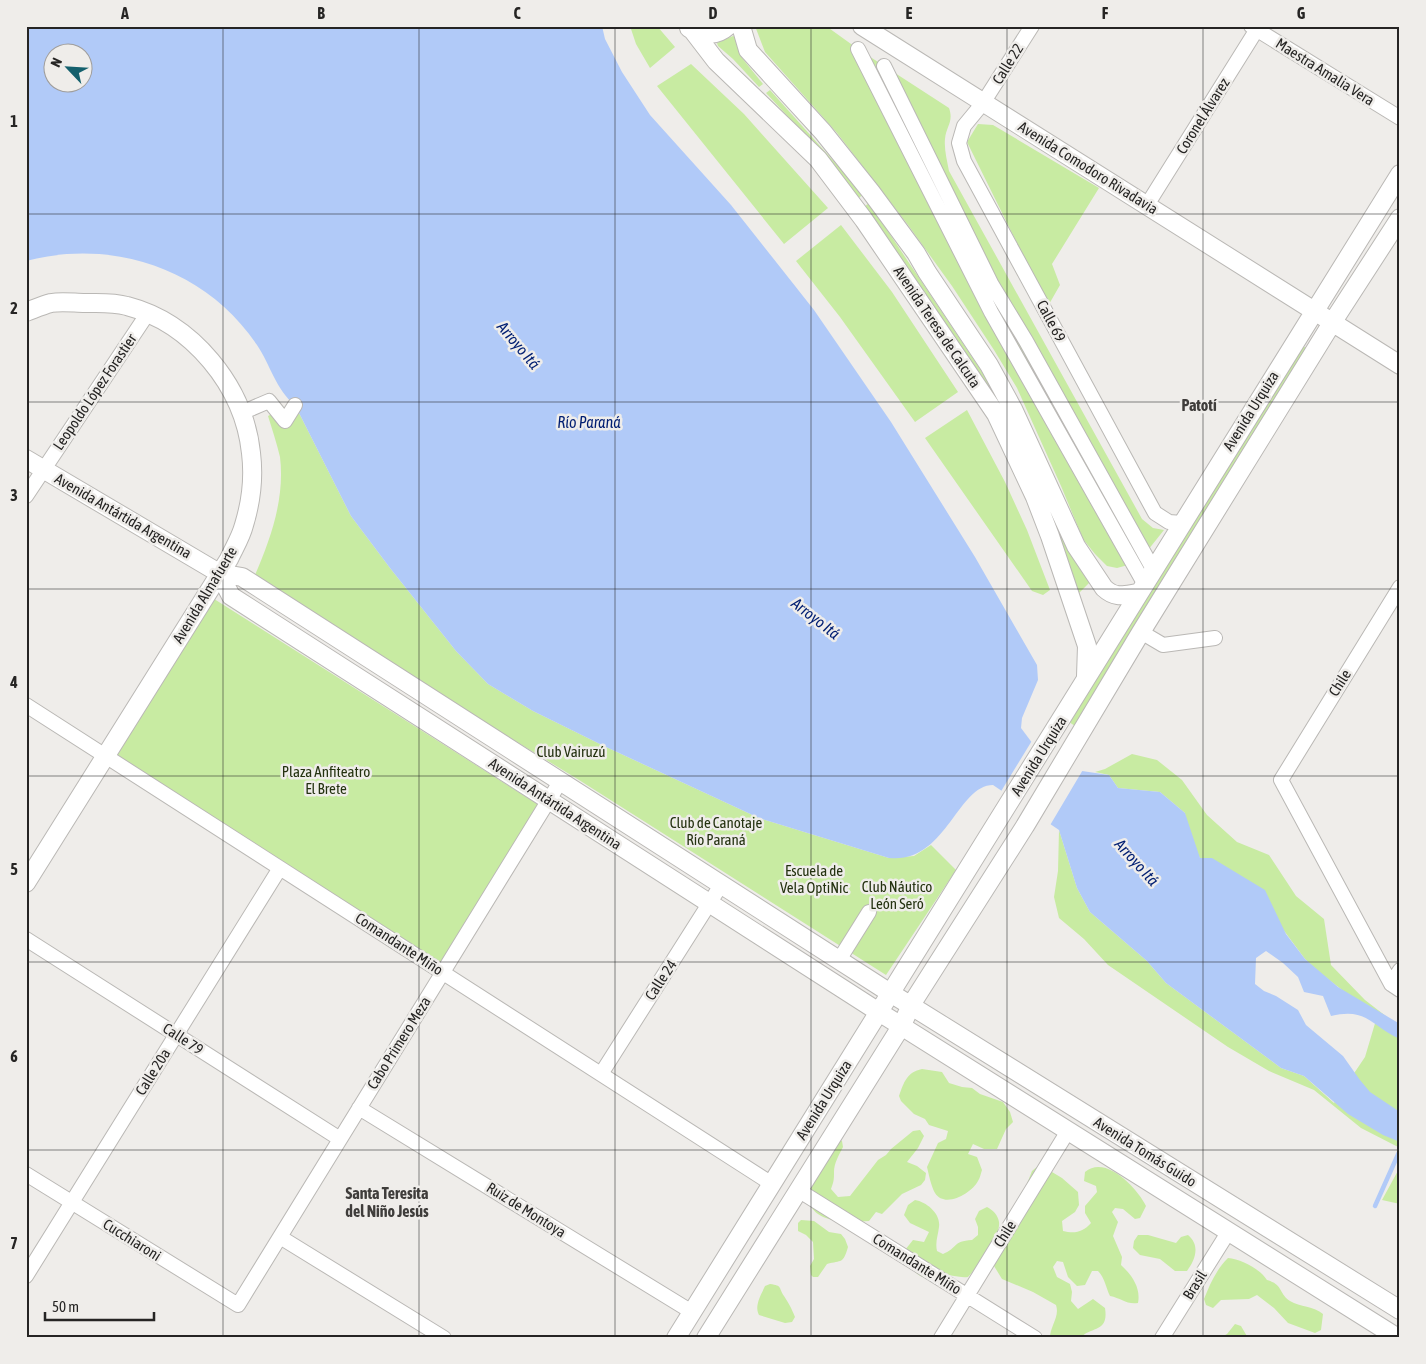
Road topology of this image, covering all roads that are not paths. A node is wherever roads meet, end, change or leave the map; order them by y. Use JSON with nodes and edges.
{"nodes":[{"id":1,"x":728,"y":26,"type":"edge"},
{"id":2,"x":741,"y":26,"type":"edge"},
{"id":3,"x":862,"y":26,"type":"edge"},
{"id":4,"x":1032,"y":26,"type":"edge"},
{"id":5,"x":1256,"y":27,"type":"edge"},
{"id":6,"x":690,"y":29,"type":"edge"},
{"id":7,"x":858,"y":49,"type":"dead end"},
{"id":8,"x":884,"y":66,"type":"dead end"},
{"id":9,"x":984,"y":102,"type":"junction"},
{"id":10,"x":1400,"y":118,"type":"edge"},
{"id":11,"x":1400,"y":174,"type":"edge"},
{"id":12,"x":1147,"y":205,"type":"junction"},
{"id":13,"x":1400,"y":218,"type":"edge"},
{"id":14,"x":1314,"y":310,"type":"junction"},
{"id":15,"x":26,"y":312,"type":"edge"},
{"id":16,"x":148,"y":313,"type":"junction"},
{"id":17,"x":1332,"y":323,"type":"junction"},
{"id":18,"x":1400,"y":365,"type":"edge"},
{"id":19,"x":295,"y":405,"type":"dead end"},
{"id":20,"x":242,"y":413,"type":"junction"},
{"id":21,"x":26,"y":459,"type":"edge"},
{"id":22,"x":43,"y":469,"type":"junction"},
{"id":23,"x":26,"y":496,"type":"edge"},
{"id":24,"x":1182,"y":523,"type":"junction"},
{"id":25,"x":219,"y":573,"type":"junction"},
{"id":26,"x":1145,"y":582,"type":"junction"},
{"id":27,"x":1400,"y":587,"type":"edge"},
{"id":28,"x":1141,"y":632,"type":"junction"},
{"id":29,"x":1215,"y":638,"type":"dead end"},
{"id":30,"x":1086,"y":677,"type":"junction"},
{"id":31,"x":26,"y":705,"type":"edge"},
{"id":32,"x":106,"y":756,"type":"junction"},
{"id":33,"x":560,"y":782,"type":"junction"},
{"id":34,"x":548,"y":800,"type":"junction"},
{"id":35,"x":280,"y":868,"type":"junction"},
{"id":36,"x":26,"y":883,"type":"edge"},
{"id":37,"x":721,"y":885,"type":"junction"},
{"id":38,"x":710,"y":903,"type":"junction"},
{"id":39,"x":869,"y":912,"type":"dead end"},
{"id":40,"x":26,"y":939,"type":"edge"},
{"id":41,"x":839,"y":960,"type":"junction"},
{"id":42,"x":1400,"y":970,"type":"edge"},
{"id":43,"x":442,"y":972,"type":"junction"},
{"id":44,"x":1395,"y":987,"type":"edge"},
{"id":45,"x":892,"y":992,"type":"junction"},
{"id":46,"x":911,"y":1005,"type":"junction"},
{"id":47,"x":880,"y":1011,"type":"junction"},
{"id":48,"x":902,"y":1025,"type":"junction"},
{"id":49,"x":176,"y":1034,"type":"junction"},
{"id":50,"x":601,"y":1074,"type":"junction"},
{"id":51,"x":359,"y":1108,"type":"junction"},
{"id":52,"x":1068,"y":1131,"type":"junction"},
{"id":53,"x":340,"y":1139,"type":"junction"},
{"id":54,"x":26,"y":1174,"type":"edge"},
{"id":55,"x":772,"y":1184,"type":"junction"},
{"id":56,"x":798,"y":1190,"type":"junction"},
{"id":57,"x":73,"y":1203,"type":"junction"},
{"id":58,"x":1229,"y":1231,"type":"junction"},
{"id":59,"x":280,"y":1238,"type":"junction"},
{"id":60,"x":26,"y":1276,"type":"edge"},
{"id":61,"x":967,"y":1296,"type":"junction"},
{"id":62,"x":238,"y":1306,"type":"joint"},
{"id":63,"x":1400,"y":1310,"type":"edge"},
{"id":64,"x":692,"y":1312,"type":"junction"},
{"id":65,"x":444,"y":1338,"type":"edge"},
{"id":66,"x":676,"y":1338,"type":"edge"},
{"id":67,"x":706,"y":1338,"type":"edge"},
{"id":68,"x":941,"y":1338,"type":"edge"},
{"id":69,"x":1035,"y":1338,"type":"edge"},
{"id":70,"x":1162,"y":1338,"type":"edge"},
{"id":71,"x":1397,"y":1338,"type":"edge"}],
"edges":[{"from":1,"to":6,"type":"main road","name":"Avenida Teresa de Calcuta"},
{"from":2,"to":26,"type":"main road","name":"Avenida Teresa de Calcuta"},
{"from":3,"to":9,"type":"main road","name":"Avenida Comodoro Rivadavia"},
{"from":4,"to":9,"type":"street","name":"Calle 22"},
{"from":5,"to":10,"type":"street","name":"Maestra Amalia Vera"},
{"from":5,"to":12,"type":"street","name":"Coronel Álvarez"},
{"from":6,"to":30,"type":"main road","name":"Avenida Teresa de Calcuta"},
{"from":7,"to":26,"type":"street"},
{"from":8,"to":26,"type":"street"},
{"from":9,"to":12,"type":"main road","name":"Avenida Comodoro Rivadavia"},
{"from":9,"to":24,"type":"street","name":"Calle 69"},
{"from":11,"to":14,"type":"main road","name":"Avenida Urquiza"},
{"from":12,"to":14,"type":"main road","name":"Avenida Comodoro Rivadavia"},
{"from":13,"to":17,"type":"main road","name":"Avenida Urquiza"},
{"from":14,"to":17,"type":"main road","name":"Avenida Comodoro Rivadavia"},
{"from":14,"to":24,"type":"main road","name":"Avenida Urquiza"},
{"from":15,"to":16,"type":"main road","name":"Avenida Almafuerte"},
{"from":16,"to":20,"type":"main road","name":"Avenida Almafuerte"},
{"from":16,"to":22,"type":"street","name":"Leopoldo López Forastier"},
{"from":17,"to":18,"type":"main road","name":"Avenida Comodoro Rivadavia"},
{"from":17,"to":28,"type":"main road","name":"Avenida Urquiza"},
{"from":19,"to":20,"type":"street"},
{"from":20,"to":25,"type":"main road","name":"Avenida Almafuerte"},
{"from":21,"to":22,"type":"main road","name":"Avenida Antártida Argentina"},
{"from":22,"to":23,"type":"street","name":"Leopoldo López Forastier"},
{"from":22,"to":25,"type":"main road","name":"Avenida Antártida Argentina"},
{"from":24,"to":26,"type":"main road","name":"Avenida Urquiza"},
{"from":25,"to":32,"type":"main road","name":"Avenida Almafuerte"},
{"from":25,"to":33,"type":"main road","name":"Avenida Antártida Argentina"},
{"from":25,"to":34,"type":"main road","name":"Avenida Antártida Argentina"},
{"from":26,"to":30,"type":"main road","name":"Avenida Urquiza"},
{"from":27,"to":44,"type":"street","name":"Chile"},
{"from":28,"to":29,"type":"street"},
{"from":28,"to":46,"type":"main road","name":"Avenida Urquiza"},
{"from":30,"to":45,"type":"main road","name":"Avenida Urquiza"},
{"from":31,"to":32,"type":"street","name":"Comandante Miño"},
{"from":32,"to":35,"type":"street","name":"Comandante Miño"},
{"from":32,"to":36,"type":"main road","name":"Avenida Almafuerte"},
{"from":33,"to":34,"type":"street","name":"Cabo Primero Meza"},
{"from":33,"to":37,"type":"main road","name":"Avenida Antártida Argentina"},
{"from":34,"to":38,"type":"main road","name":"Avenida Antártida Argentina"},
{"from":34,"to":43,"type":"street","name":"Cabo Primero Meza"},
{"from":35,"to":43,"type":"street","name":"Comandante Miño"},
{"from":35,"to":49,"type":"street","name":"Calle 20a"},
{"from":37,"to":38,"type":"street","name":"Calle 24"},
{"from":37,"to":41,"type":"main road","name":"Avenida Antártida Argentina"},
{"from":38,"to":47,"type":"main road","name":"Avenida Antártida Argentina"},
{"from":38,"to":50,"type":"street","name":"Calle 24"},
{"from":39,"to":41,"type":"street"},
{"from":40,"to":49,"type":"street","name":"Calle 79"},
{"from":41,"to":45,"type":"main road","name":"Avenida Antártida Argentina"},
{"from":42,"to":44,"type":"street"},
{"from":43,"to":50,"type":"street","name":"Comandante Miño"},
{"from":43,"to":51,"type":"street","name":"Cabo Primero Meza"},
{"from":45,"to":46,"type":"main road","name":"Avenida Tomás Guido"},
{"from":45,"to":47,"type":"main road","name":"Avenida Urquiza"},
{"from":46,"to":48,"type":"main road","name":"Avenida Urquiza"},
{"from":46,"to":63,"type":"main road","name":"Avenida Tomás Guido"},
{"from":47,"to":48,"type":"main road","name":"Avenida Antártida Argentina"},
{"from":47,"to":55,"type":"main road","name":"Avenida Urquiza"},
{"from":48,"to":52,"type":"main road","name":"Avenida Tomás Guido"},
{"from":48,"to":56,"type":"main road","name":"Avenida Urquiza"},
{"from":49,"to":53,"type":"street","name":"Calle 79"},
{"from":49,"to":57,"type":"street","name":"Calle 20a"},
{"from":50,"to":55,"type":"street","name":"Comandante Miño"},
{"from":51,"to":53,"type":"street","name":"Cabo Primero Meza"},
{"from":51,"to":64,"type":"street","name":"Ruiz de Montoya"},
{"from":52,"to":58,"type":"main road","name":"Avenida Tomás Guido"},
{"from":52,"to":61,"type":"street","name":"Chile"},
{"from":53,"to":59,"type":"street","name":"Cabo Primero Meza"},
{"from":54,"to":57,"type":"street","name":"Cucchiaroni"},
{"from":55,"to":64,"type":"main road","name":"Avenida Urquiza"},
{"from":56,"to":61,"type":"street","name":"Comandante Miño"},
{"from":56,"to":67,"type":"main road","name":"Avenida Urquiza"},
{"from":57,"to":60,"type":"street","name":"Calle 20a"},
{"from":57,"to":62,"type":"street","name":"Cucchiaroni"},
{"from":58,"to":70,"type":"street","name":"Brasil"},
{"from":58,"to":71,"type":"main road","name":"Avenida Tomás Guido"},
{"from":59,"to":62,"type":"street","name":"Cabo Primero Meza"},
{"from":59,"to":65,"type":"street"},
{"from":61,"to":68,"type":"street","name":"Chile"},
{"from":61,"to":69,"type":"street","name":"Comandante Miño"},
{"from":64,"to":66,"type":"main road","name":"Avenida Urquiza"}]}
